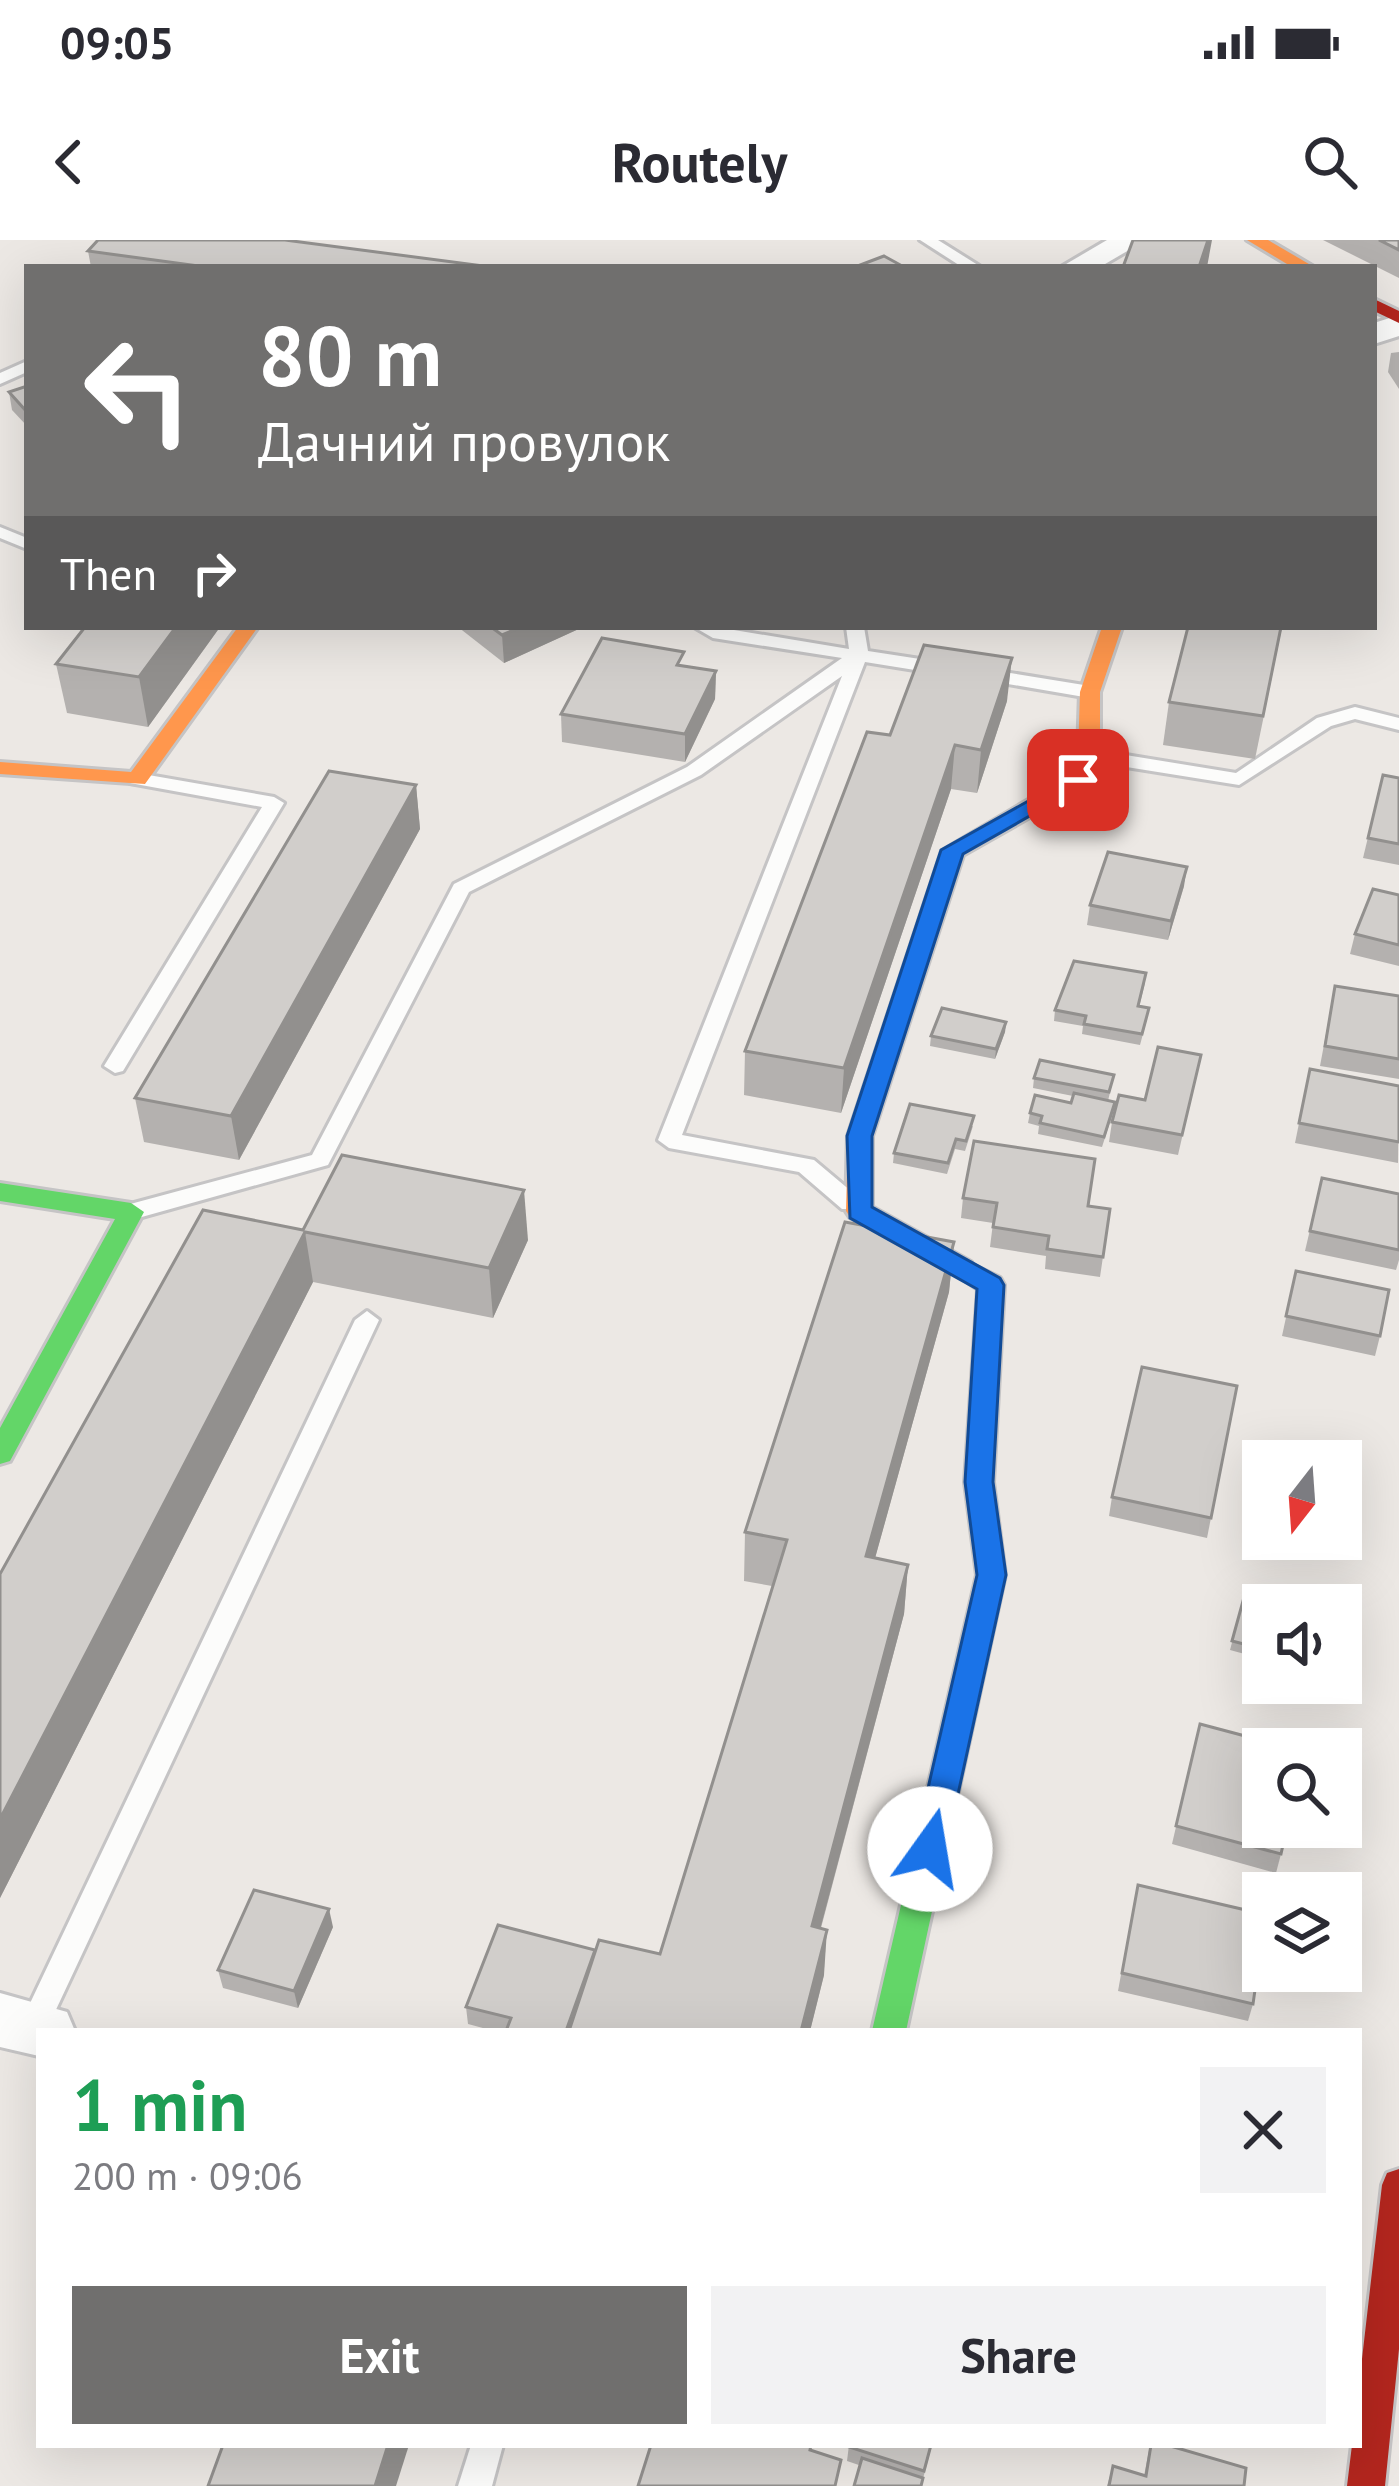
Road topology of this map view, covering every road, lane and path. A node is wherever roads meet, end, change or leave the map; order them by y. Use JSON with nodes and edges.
{"nodes":[{"id":1,"x":927,"y":240,"type":"edge"},
{"id":2,"x":1131,"y":240,"type":"edge"},
{"id":3,"x":1255,"y":240,"type":"edge"},
{"id":4,"x":968,"y":264,"type":"edge"},
{"id":5,"x":1082,"y":264,"type":"edge"},
{"id":6,"x":1299,"y":264,"type":"edge"},
{"id":7,"x":246,"y":630,"type":"edge"},
{"id":8,"x":708,"y":630,"type":"edge"},
{"id":9,"x":856,"y":630,"type":"edge"},
{"id":10,"x":1111,"y":630,"type":"edge"},
{"id":11,"x":860,"y":655,"type":"junction"},
{"id":12,"x":1090,"y":692,"type":"junction"},
{"id":13,"x":1399,"y":724,"type":"edge"},
{"id":14,"x":1089,"y":755,"type":"junction"},
{"id":15,"x":0,"y":768,"type":"edge"},
{"id":16,"x":137,"y":779,"type":"junction"},
{"id":17,"x":115,"y":1066,"type":"dead end"},
{"id":18,"x":0,"y":1192,"type":"edge"},
{"id":19,"x":859,"y":1211,"type":"junction"},
{"id":20,"x":131,"y":1212,"type":"junction"},
{"id":21,"x":367,"y":1319,"type":"dead end"},
{"id":22,"x":0,"y":1453,"type":"edge"},
{"id":23,"x":26,"y":2026,"type":"edge"},
{"id":24,"x":890,"y":2028,"type":"edge"},
{"id":25,"x":1399,"y":2185,"type":"edge"},
{"id":26,"x":1377,"y":2397,"type":"edge"},
{"id":27,"x":486,"y":2448,"type":"edge"},
{"id":28,"x":475,"y":2486,"type":"edge"},
{"id":29,"x":1366,"y":2486,"type":"edge"}],
"edges":[{"from":1,"to":4,"type":"lane"},
{"from":2,"to":5,"type":"street"},
{"from":3,"to":6,"type":"street"},
{"from":7,"to":16,"type":"street"},
{"from":8,"to":11,"type":"lane"},
{"from":9,"to":11,"type":"lane"},
{"from":10,"to":12,"type":"street"},
{"from":11,"to":12,"type":"lane"},
{"from":11,"to":19,"type":"lane"},
{"from":11,"to":20,"type":"lane"},
{"from":12,"to":14,"type":"street"},
{"from":13,"to":14,"type":"lane"},
{"from":14,"to":19,"type":"street"},
{"from":15,"to":16,"type":"street"},
{"from":16,"to":17,"type":"lane"},
{"from":18,"to":20,"type":"street"},
{"from":19,"to":24,"type":"street"},
{"from":20,"to":22,"type":"street"},
{"from":21,"to":23,"type":"lane"},
{"from":25,"to":26,"type":"street"},
{"from":26,"to":29,"type":"street"},
{"from":27,"to":28,"type":"lane"}]}
